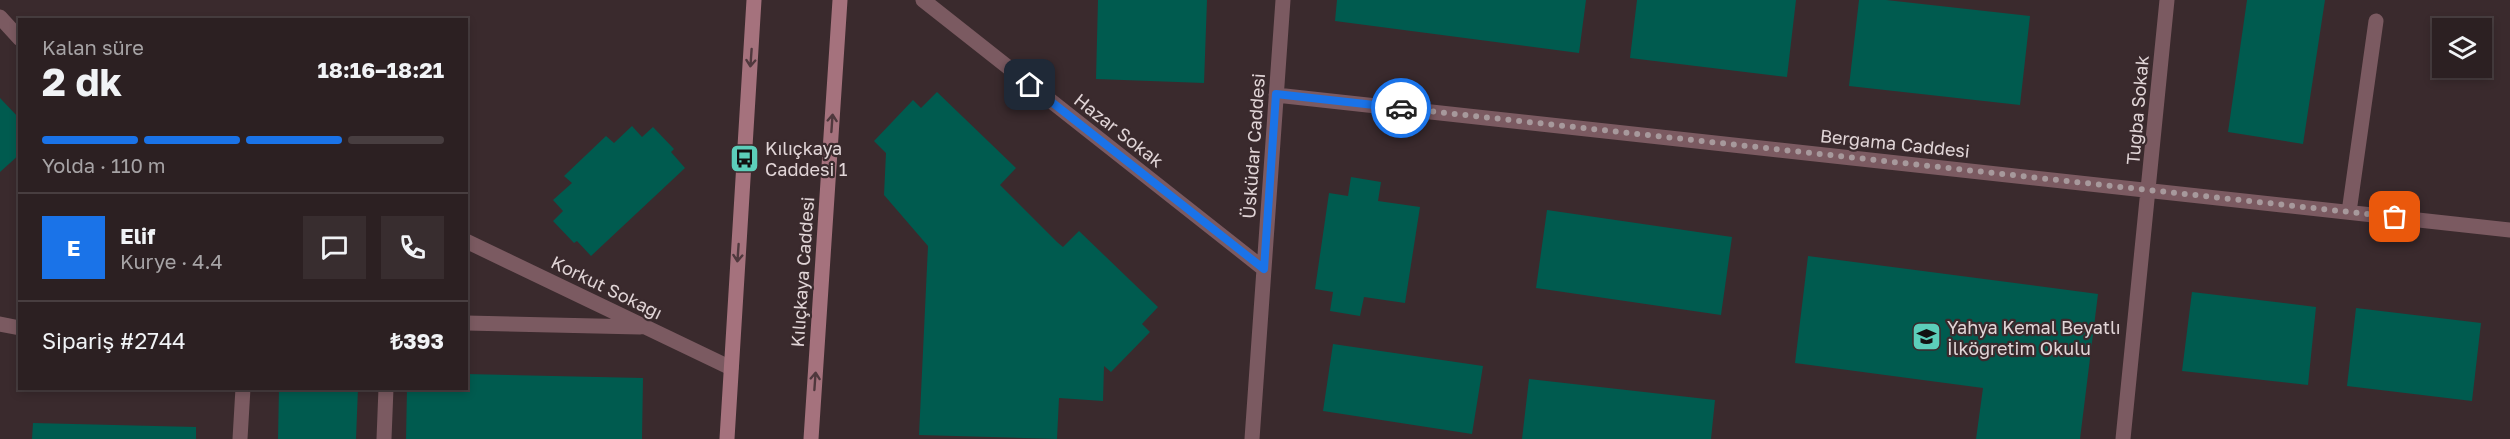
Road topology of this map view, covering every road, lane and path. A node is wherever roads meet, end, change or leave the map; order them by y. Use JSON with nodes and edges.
{"nodes":[{"id":1,"x":754,"y":0,"type":"edge"},
{"id":2,"x":840,"y":0,"type":"edge"},
{"id":3,"x":922,"y":0,"type":"edge"},
{"id":4,"x":1283,"y":0,"type":"edge"},
{"id":5,"x":2167,"y":0,"type":"edge"},
{"id":6,"x":0,"y":17,"type":"edge"},
{"id":7,"x":2376,"y":21,"type":"dead end"},
{"id":8,"x":18,"y":37,"type":"edge"},
{"id":9,"x":1276,"y":94,"type":"junction"},
{"id":10,"x":2149,"y":190,"type":"junction"},
{"id":11,"x":2349,"y":212,"type":"junction"},
{"id":12,"x":2510,"y":230,"type":"edge"},
{"id":13,"x":468,"y":241,"type":"edge"},
{"id":14,"x":1264,"y":269,"type":"junction"},
{"id":15,"x":468,"y":323,"type":"edge"},
{"id":16,"x":0,"y":324,"type":"edge"},
{"id":17,"x":18,"y":327,"type":"edge"},
{"id":18,"x":646,"y":327,"type":"junction"},
{"id":19,"x":730,"y":368,"type":"junction"},
{"id":20,"x":243,"y":390,"type":"edge"},
{"id":21,"x":386,"y":390,"type":"edge"},
{"id":22,"x":240,"y":439,"type":"edge"},
{"id":23,"x":384,"y":439,"type":"edge"},
{"id":24,"x":727,"y":439,"type":"edge"},
{"id":25,"x":811,"y":439,"type":"edge"},
{"id":26,"x":1252,"y":439,"type":"edge"},
{"id":27,"x":2123,"y":439,"type":"edge"}],
"edges":[{"from":1,"to":19,"type":"street","one_way":true},
{"from":25,"to":2,"type":"street","name":"Kılıçkaya Caddesi","one_way":true},
{"from":3,"to":14,"type":"street","name":"Hazar Sokak"},
{"from":4,"to":9,"type":"street","name":"Üsküdar Caddesi"},
{"from":5,"to":10,"type":"street","name":"Tuğba Sokak"},
{"from":6,"to":8,"type":"street"},
{"from":7,"to":11,"type":"street"},
{"from":9,"to":10,"type":"street","name":"Bergama Caddesi"},
{"from":9,"to":14,"type":"street","name":"Üsküdar Caddesi"},
{"from":10,"to":11,"type":"street","name":"Bergama Caddesi"},
{"from":10,"to":27,"type":"street","name":"Tuğba Sokak"},
{"from":11,"to":12,"type":"street","name":"Bergama Caddesi"},
{"from":13,"to":18,"type":"street","name":"Korkut Sokağı"},
{"from":14,"to":26,"type":"street","name":"Üsküdar Caddesi"},
{"from":15,"to":18,"type":"street"},
{"from":16,"to":17,"type":"street"},
{"from":18,"to":19,"type":"street","name":"Korkut Sokağı"},
{"from":19,"to":24,"type":"street"},
{"from":20,"to":22,"type":"street"},
{"from":21,"to":23,"type":"street"}]}
